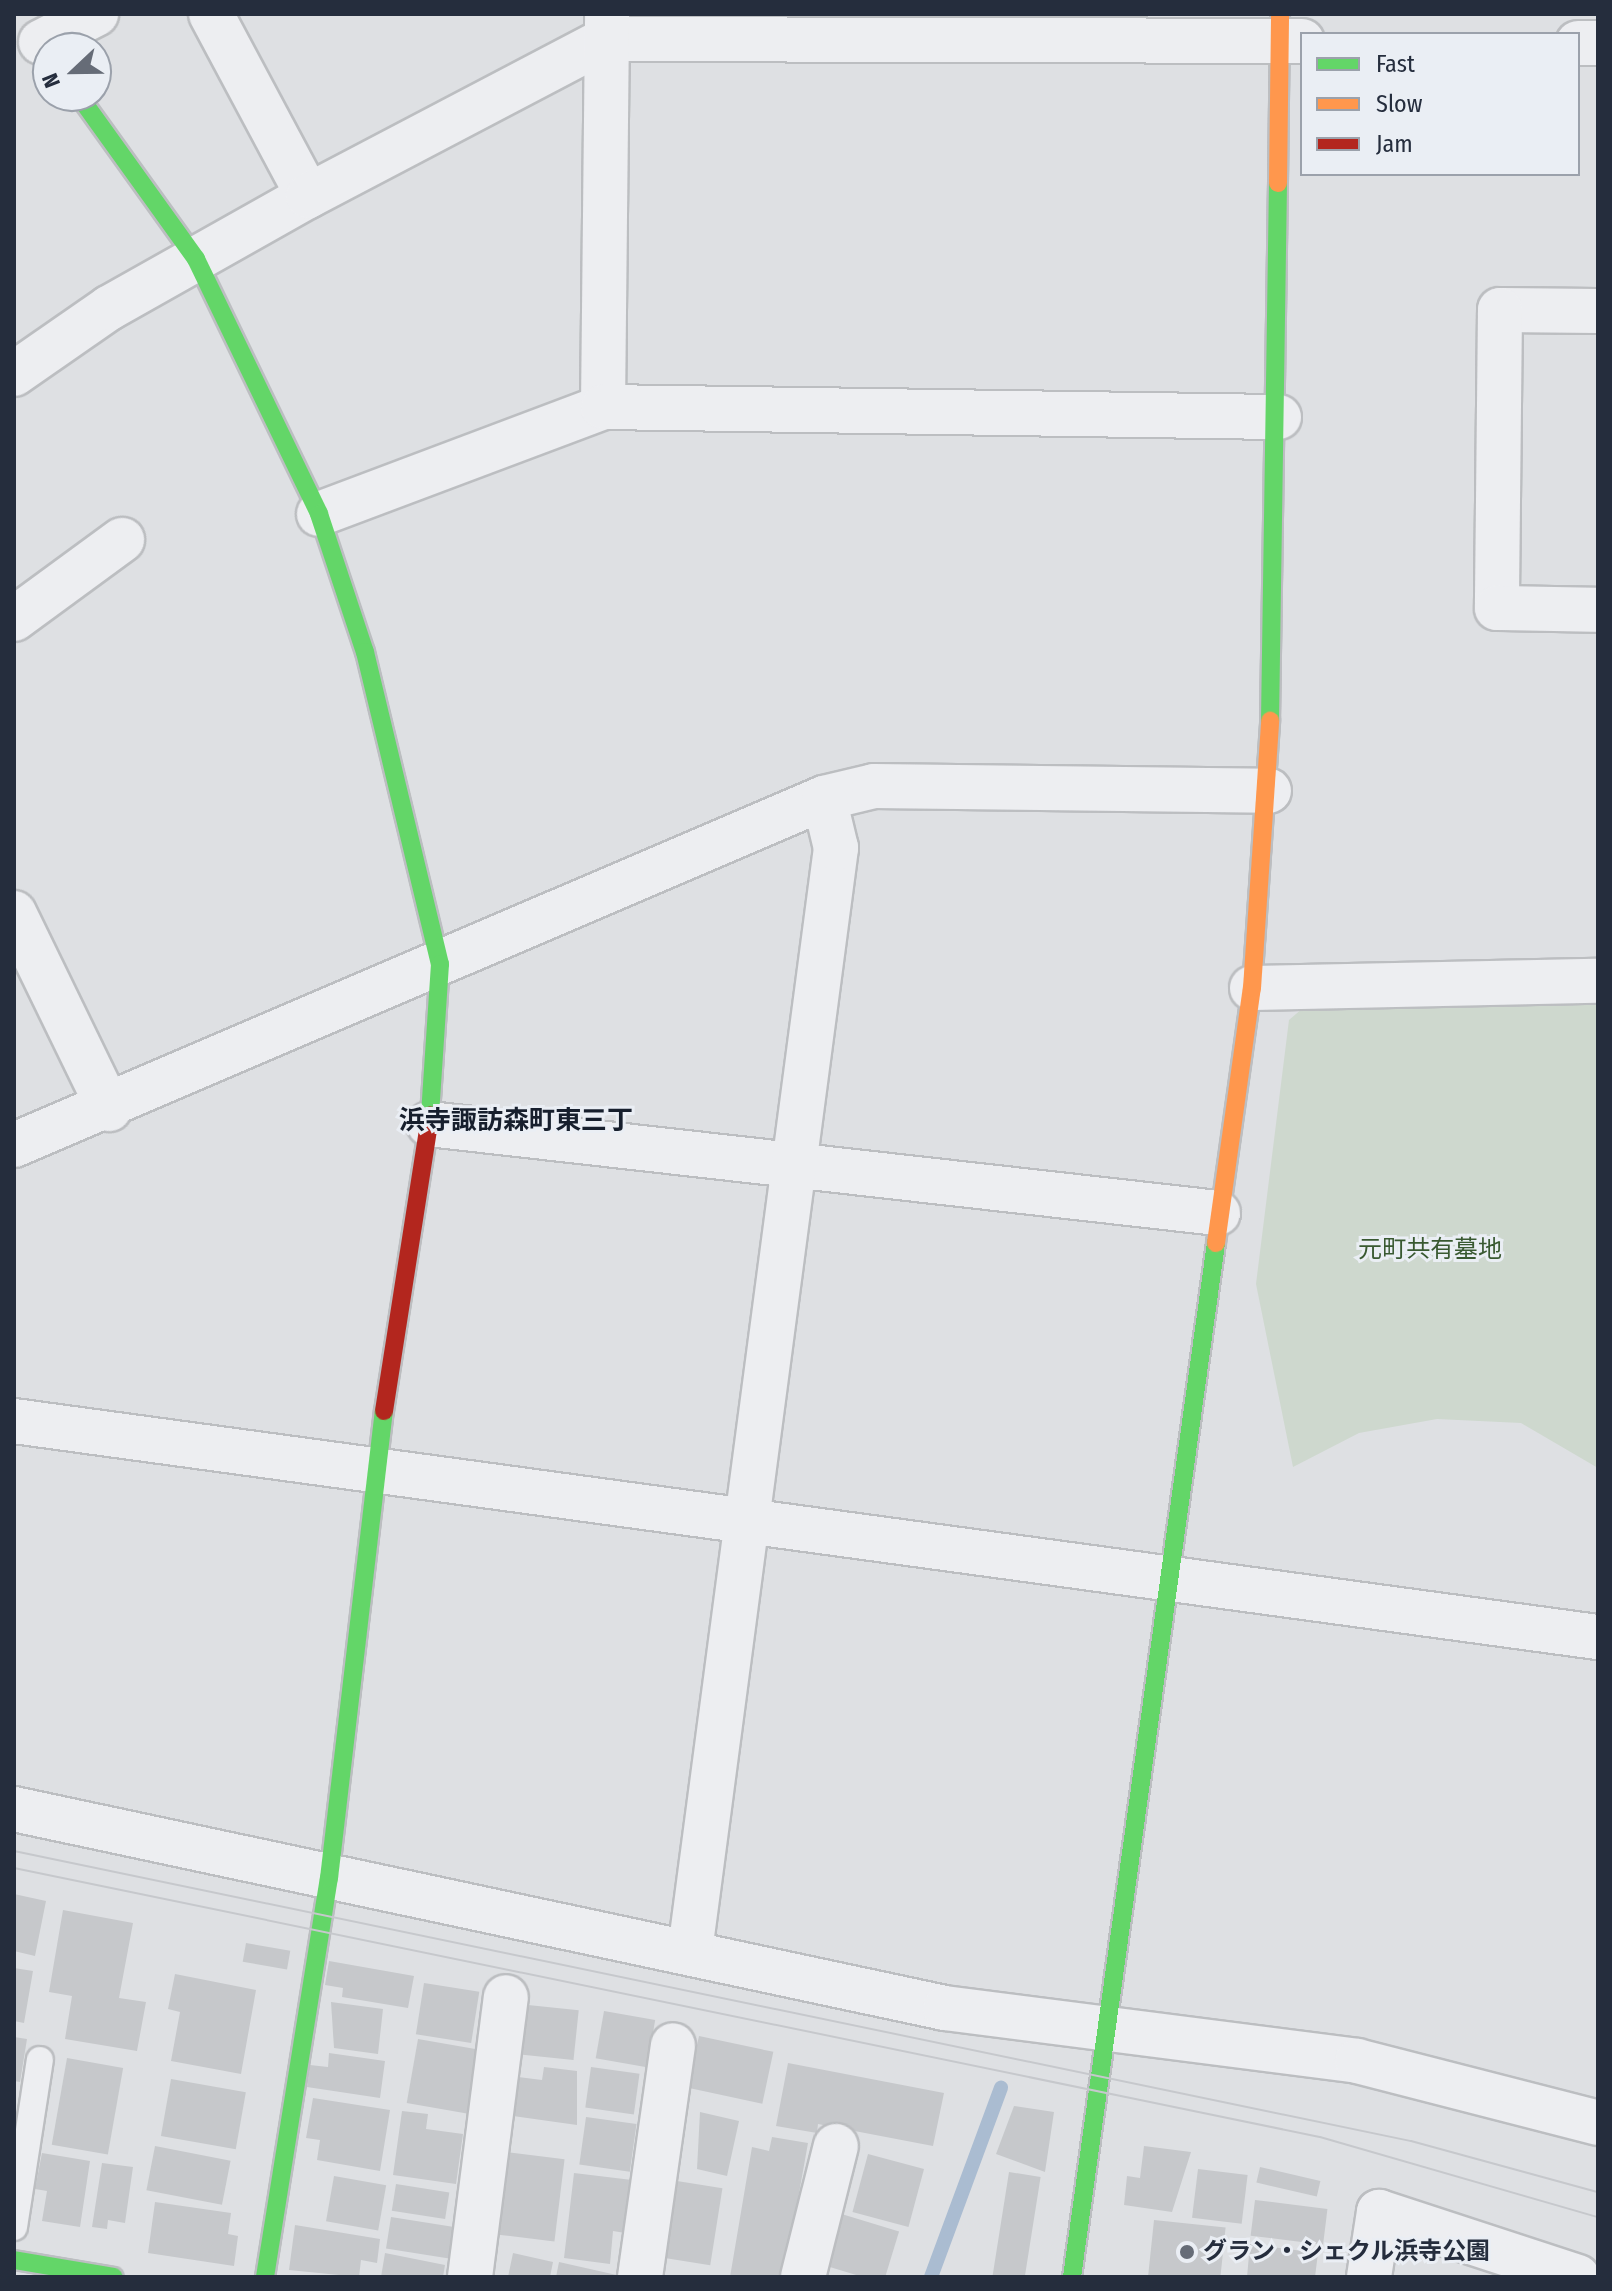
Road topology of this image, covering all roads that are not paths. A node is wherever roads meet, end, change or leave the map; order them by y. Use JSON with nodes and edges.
{"nodes":[{"id":1,"x":96,"y":14,"type":"edge"},
{"id":2,"x":211,"y":14,"type":"edge"},
{"id":3,"x":607,"y":26,"type":"edge"},
{"id":4,"x":48,"y":32,"type":"edge"},
{"id":5,"x":1287,"y":32,"type":"edge"},
{"id":6,"x":90,"y":112,"type":"edge"},
{"id":7,"x":308,"y":196,"type":"junction"},
{"id":8,"x":196,"y":259,"type":"junction"},
{"id":9,"x":1598,"y":311,"type":"edge"},
{"id":10,"x":14,"y":374,"type":"edge"},
{"id":11,"x":603,"y":407,"type":"junction"},
{"id":12,"x":1279,"y":417,"type":"junction"},
{"id":13,"x":319,"y":514,"type":"junction"},
{"id":14,"x":122,"y":540,"type":"dead end"},
{"id":15,"x":1598,"y":610,"type":"edge"},
{"id":16,"x":14,"y":619,"type":"edge"},
{"id":17,"x":1269,"y":791,"type":"junction"},
{"id":18,"x":824,"y":798,"type":"junction"},
{"id":19,"x":14,"y":913,"type":"edge"},
{"id":20,"x":440,"y":964,"type":"junction"},
{"id":21,"x":1598,"y":981,"type":"edge"},
{"id":22,"x":1252,"y":988,"type":"junction"},
{"id":23,"x":109,"y":1109,"type":"junction"},
{"id":24,"x":429,"y":1124,"type":"junction"},
{"id":25,"x":14,"y":1145,"type":"edge"},
{"id":26,"x":797,"y":1163,"type":"junction"},
{"id":27,"x":1218,"y":1213,"type":"junction"},
{"id":28,"x":14,"y":1421,"type":"edge"},
{"id":29,"x":375,"y":1467,"type":"junction"},
{"id":30,"x":747,"y":1521,"type":"junction"},
{"id":31,"x":1165,"y":1582,"type":"junction"},
{"id":32,"x":1598,"y":1637,"type":"edge"},
{"id":33,"x":14,"y":1809,"type":"edge"},
{"id":34,"x":329,"y":1878,"type":"junction"},
{"id":35,"x":690,"y":1951,"type":"junction"},
{"id":36,"x":506,"y":1997,"type":"dead end"},
{"id":37,"x":1108,"y":2032,"type":"junction"},
{"id":38,"x":673,"y":2045,"type":"dead end"},
{"id":39,"x":40,"y":2060,"type":"dead end"},
{"id":40,"x":1598,"y":2123,"type":"edge"},
{"id":41,"x":836,"y":2146,"type":"dead end"},
{"id":42,"x":14,"y":2227,"type":"edge"},
{"id":43,"x":14,"y":2260,"type":"edge"},
{"id":44,"x":112,"y":2277,"type":"edge"},
{"id":45,"x":265,"y":2277,"type":"edge"},
{"id":46,"x":470,"y":2277,"type":"edge"},
{"id":47,"x":640,"y":2277,"type":"edge"},
{"id":48,"x":803,"y":2277,"type":"edge"},
{"id":49,"x":1072,"y":2277,"type":"edge"},
{"id":50,"x":1369,"y":2277,"type":"edge"},
{"id":51,"x":1578,"y":2277,"type":"edge"}],
"edges":[{"from":1,"to":4,"type":"street"},
{"from":2,"to":7,"type":"street"},
{"from":3,"to":5,"type":"street"},
{"from":3,"to":7,"type":"street"},
{"from":3,"to":11,"type":"street"},
{"from":5,"to":12,"type":"street"},
{"from":6,"to":8,"type":"street"},
{"from":7,"to":8,"type":"street"},
{"from":8,"to":10,"type":"street"},
{"from":8,"to":13,"type":"street"},
{"from":9,"to":15,"type":"street"},
{"from":11,"to":12,"type":"street"},
{"from":11,"to":13,"type":"street"},
{"from":12,"to":17,"type":"street"},
{"from":13,"to":20,"type":"street"},
{"from":14,"to":16,"type":"street"},
{"from":17,"to":18,"type":"street"},
{"from":17,"to":22,"type":"street"},
{"from":18,"to":20,"type":"street"},
{"from":18,"to":26,"type":"street"},
{"from":19,"to":23,"type":"street"},
{"from":20,"to":23,"type":"street"},
{"from":20,"to":24,"type":"street"},
{"from":21,"to":22,"type":"street"},
{"from":22,"to":27,"type":"street"},
{"from":23,"to":25,"type":"street"},
{"from":24,"to":26,"type":"street"},
{"from":24,"to":29,"type":"street"},
{"from":26,"to":27,"type":"street"},
{"from":26,"to":30,"type":"street"},
{"from":27,"to":31,"type":"street"},
{"from":28,"to":29,"type":"street"},
{"from":29,"to":30,"type":"street"},
{"from":29,"to":34,"type":"street"},
{"from":30,"to":31,"type":"street"},
{"from":30,"to":35,"type":"street"},
{"from":31,"to":32,"type":"street"},
{"from":31,"to":37,"type":"street"},
{"from":33,"to":34,"type":"street"},
{"from":34,"to":35,"type":"street"},
{"from":34,"to":45,"type":"street"},
{"from":35,"to":37,"type":"street"},
{"from":36,"to":46,"type":"street"},
{"from":37,"to":40,"type":"street"},
{"from":37,"to":49,"type":"street"},
{"from":38,"to":47,"type":"street"},
{"from":39,"to":42,"type":"lane"},
{"from":41,"to":48,"type":"street"},
{"from":43,"to":44,"type":"street"},
{"from":50,"to":51,"type":"street"}]}
